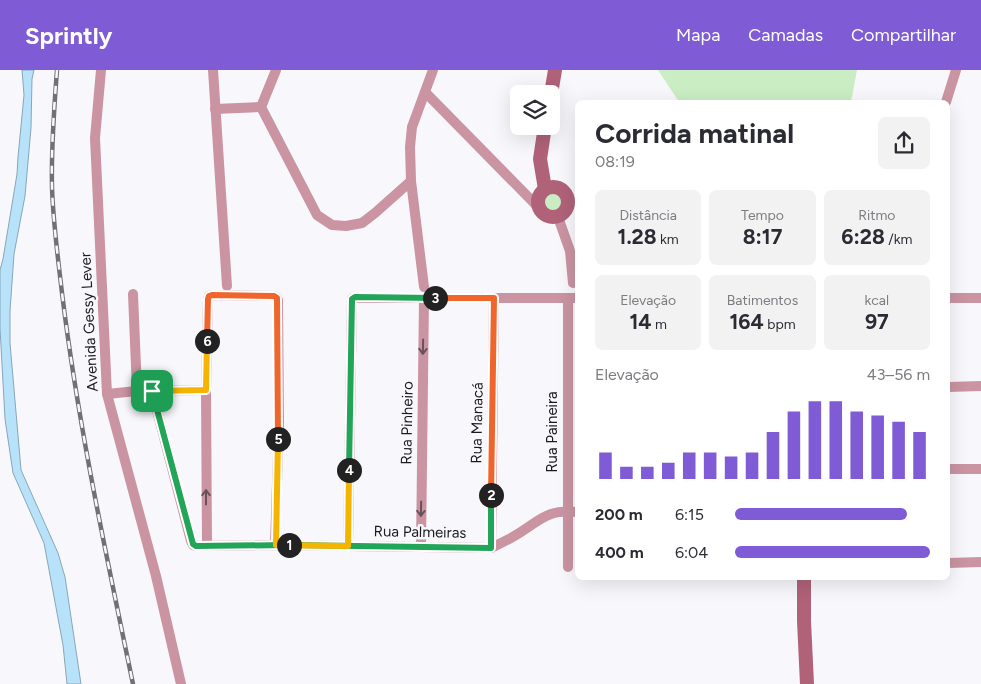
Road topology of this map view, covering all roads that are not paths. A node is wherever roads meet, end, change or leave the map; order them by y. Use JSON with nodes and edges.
{"nodes":[{"id":1,"x":101,"y":70,"type":"edge"},
{"id":2,"x":213,"y":70,"type":"edge"},
{"id":3,"x":276,"y":70,"type":"edge"},
{"id":4,"x":432,"y":70,"type":"edge"},
{"id":5,"x":555,"y":70,"type":"edge"},
{"id":6,"x":956,"y":70,"type":"edge"},
{"id":7,"x":552,"y":85,"type":"edge"},
{"id":8,"x":425,"y":92,"type":"junction"},
{"id":9,"x":947,"y":100,"type":"edge"},
{"id":10,"x":261,"y":107,"type":"junction"},
{"id":11,"x":215,"y":109,"type":"junction"},
{"id":12,"x":544,"y":135,"type":"edge"},
{"id":13,"x":411,"y":180,"type":"junction"},
{"id":14,"x":545,"y":189,"type":"junction"},
{"id":15,"x":573,"y":203,"type":"edge"},
{"id":16,"x":538,"y":206,"type":"junction"},
{"id":17,"x":558,"y":217,"type":"junction"},
{"id":18,"x":572,"y":283,"type":"dead end"},
{"id":19,"x":227,"y":286,"type":"dead end"},
{"id":20,"x":424,"y":287,"type":"dead end"},
{"id":21,"x":133,"y":294,"type":"dead end"},
{"id":22,"x":424,"y":298,"type":"junction"},
{"id":23,"x":494,"y":298,"type":"junction"},
{"id":24,"x":573,"y":298,"type":"edge"},
{"id":25,"x":950,"y":298,"type":"edge"},
{"id":26,"x":981,"y":298,"type":"edge"},
{"id":27,"x":981,"y":386,"type":"edge"},
{"id":28,"x":950,"y":387,"type":"edge"},
{"id":29,"x":206,"y":390,"type":"junction"},
{"id":30,"x":137,"y":391,"type":"junction"},
{"id":31,"x":152,"y":391,"type":"junction"},
{"id":32,"x":107,"y":394,"type":"junction"},
{"id":33,"x":950,"y":469,"type":"edge"},
{"id":34,"x":981,"y":469,"type":"edge"},
{"id":35,"x":572,"y":512,"type":"edge"},
{"id":36,"x":207,"y":545,"type":"junction"},
{"id":37,"x":276,"y":545,"type":"junction"},
{"id":38,"x":348,"y":546,"type":"junction"},
{"id":39,"x":421,"y":548,"type":"junction"},
{"id":40,"x":491,"y":548,"type":"junction"},
{"id":41,"x":981,"y":562,"type":"edge"},
{"id":42,"x":950,"y":563,"type":"edge"},
{"id":43,"x":568,"y":567,"type":"dead end"},
{"id":44,"x":804,"y":580,"type":"edge"},
{"id":45,"x":181,"y":684,"type":"edge"},
{"id":46,"x":807,"y":684,"type":"edge"}],
"edges":[{"from":1,"to":32,"type":"street","name":"Avenida Gessy Lever"},
{"from":2,"to":11,"type":"street"},
{"from":3,"to":10,"type":"street"},
{"from":4,"to":8,"type":"street"},
{"from":5,"to":7,"type":"main road"},
{"from":6,"to":9,"type":"street"},
{"from":8,"to":13,"type":"street"},
{"from":8,"to":16,"type":"street"},
{"from":10,"to":11,"type":"street"},
{"from":10,"to":13,"type":"street"},
{"from":11,"to":19,"type":"street"},
{"from":12,"to":14,"type":"main road"},
{"from":13,"to":20,"type":"street"},
{"from":14,"to":15,"type":"main road"},
{"from":14,"to":16,"type":"main road"},
{"from":15,"to":17,"type":"main road"},
{"from":16,"to":17,"type":"main road"},
{"from":17,"to":18,"type":"street"},
{"from":21,"to":30,"type":"street"},
{"from":22,"to":23,"type":"street"},
{"from":22,"to":38,"type":"street"},
{"from":22,"to":39,"type":"street","name":"Rua Pinheiro","one_way":true},
{"from":23,"to":24,"type":"street"},
{"from":23,"to":40,"type":"street","name":"Rua Manacá"},
{"from":24,"to":35,"type":"street","name":"Rua Paineira"},
{"from":25,"to":26,"type":"street"},
{"from":27,"to":28,"type":"street"},
{"from":29,"to":31,"type":"street"},
{"from":36,"to":29,"type":"street","one_way":true},
{"from":29,"to":37,"type":"street"},
{"from":30,"to":31,"type":"street"},
{"from":30,"to":32,"type":"street"},
{"from":31,"to":36,"type":"street","name":"Rua Palmeiras"},
{"from":32,"to":45,"type":"street","name":"Avenida Gessy Lever"},
{"from":33,"to":34,"type":"street"},
{"from":35,"to":40,"type":"street","name":"Rua Palmeiras"},
{"from":35,"to":43,"type":"street","name":"Rua Paineira"},
{"from":36,"to":37,"type":"street","name":"Rua Palmeiras"},
{"from":37,"to":38,"type":"street","name":"Rua Palmeiras"},
{"from":38,"to":39,"type":"street","name":"Rua Palmeiras"},
{"from":39,"to":40,"type":"street","name":"Rua Palmeiras"},
{"from":41,"to":42,"type":"street"},
{"from":44,"to":46,"type":"main road"}]}
